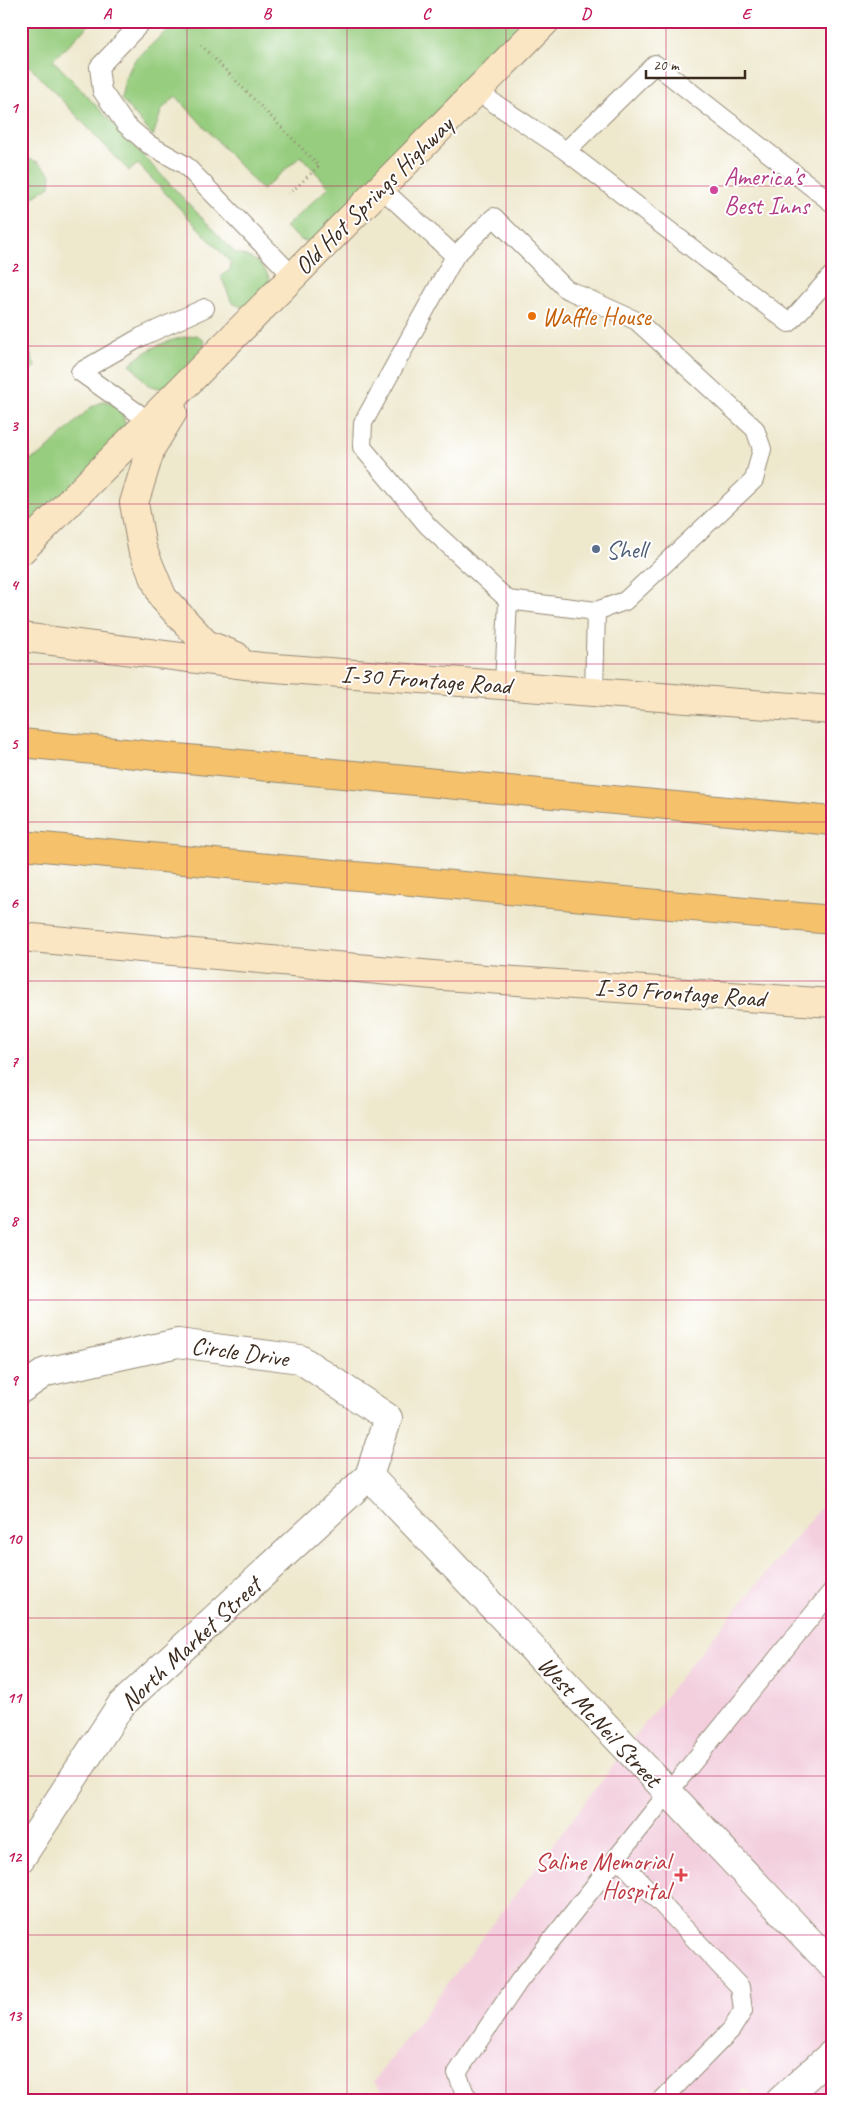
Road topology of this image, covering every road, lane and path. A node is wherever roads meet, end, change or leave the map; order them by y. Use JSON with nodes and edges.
{"nodes":[{"id":1,"x":143,"y":21,"type":"edge"},
{"id":2,"x":546,"y":21,"type":"edge"},
{"id":3,"x":201,"y":45,"type":"dead end"},
{"id":4,"x":476,"y":91,"type":"junction"},
{"id":5,"x":566,"y":150,"type":"junction"},
{"id":6,"x":380,"y":187,"type":"junction"},
{"id":7,"x":289,"y":194,"type":"dead end"},
{"id":8,"x":832,"y":204,"type":"edge"},
{"id":9,"x":455,"y":256,"type":"junction"},
{"id":10,"x":832,"y":275,"type":"edge"},
{"id":11,"x":293,"y":276,"type":"junction"},
{"id":12,"x":205,"y":308,"type":"dead end"},
{"id":13,"x":200,"y":368,"type":"junction"},
{"id":14,"x":149,"y":421,"type":"junction"},
{"id":15,"x":21,"y":551,"type":"edge"},
{"id":16,"x":508,"y":600,"type":"junction"},
{"id":17,"x":596,"y":611,"type":"junction"},
{"id":18,"x":21,"y":638,"type":"edge"},
{"id":19,"x":262,"y":667,"type":"junction"},
{"id":20,"x":504,"y":685,"type":"junction"},
{"id":21,"x":594,"y":692,"type":"junction"},
{"id":22,"x":832,"y":710,"type":"edge"},
{"id":23,"x":21,"y":743,"type":"edge"},
{"id":24,"x":832,"y":820,"type":"edge"},
{"id":25,"x":21,"y":845,"type":"edge"},
{"id":26,"x":832,"y":920,"type":"edge"},
{"id":27,"x":21,"y":937,"type":"edge"},
{"id":28,"x":832,"y":1003,"type":"edge"},
{"id":29,"x":21,"y":1389,"type":"edge"},
{"id":30,"x":369,"y":1476,"type":"junction"},
{"id":31,"x":832,"y":1591,"type":"edge"},
{"id":32,"x":668,"y":1793,"type":"junction"},
{"id":33,"x":22,"y":1856,"type":"edge"},
{"id":34,"x":617,"y":1857,"type":"junction"},
{"id":35,"x":832,"y":1965,"type":"edge"},
{"id":36,"x":832,"y":2054,"type":"edge"},
{"id":37,"x":472,"y":2101,"type":"edge"},
{"id":38,"x":661,"y":2101,"type":"edge"},
{"id":39,"x":780,"y":2101,"type":"edge"}],
"edges":[{"from":1,"to":11,"type":"lane"},
{"from":2,"to":4,"type":"main road","name":"Old Hot Springs Highway"},
{"from":3,"to":7,"type":"path"},
{"from":4,"to":5,"type":"lane"},
{"from":4,"to":6,"type":"main road","name":"Old Hot Springs Highway"},
{"from":5,"to":8,"type":"lane"},
{"from":5,"to":10,"type":"lane"},
{"from":6,"to":9,"type":"lane"},
{"from":6,"to":11,"type":"main road","name":"Old Hot Springs Highway"},
{"from":9,"to":16,"type":"lane"},
{"from":9,"to":17,"type":"lane"},
{"from":11,"to":13,"type":"main road","name":"Old Hot Springs Highway"},
{"from":12,"to":14,"type":"lane"},
{"from":13,"to":14,"type":"main road","name":"Old Hot Springs Highway"},
{"from":13,"to":19,"type":"main road","name":"Old Hot Springs Highway"},
{"from":14,"to":15,"type":"main road","name":"Old Hot Springs Highway"},
{"from":16,"to":17,"type":"lane"},
{"from":16,"to":20,"type":"lane"},
{"from":17,"to":21,"type":"lane"},
{"from":18,"to":19,"type":"main road","name":"I-30 Frontage Road"},
{"from":19,"to":20,"type":"main road","name":"I-30 Frontage Road"},
{"from":20,"to":21,"type":"main road","name":"I-30 Frontage Road"},
{"from":21,"to":22,"type":"main road","name":"I-30 Frontage Road"},
{"from":23,"to":24,"type":"highway"},
{"from":25,"to":26,"type":"highway"},
{"from":27,"to":28,"type":"main road","name":"I-30 Frontage Road"},
{"from":29,"to":30,"type":"street","name":"Circle Drive"},
{"from":30,"to":32,"type":"street","name":"West McNeil Street"},
{"from":30,"to":33,"type":"street","name":"North Market Street"},
{"from":31,"to":32,"type":"lane"},
{"from":32,"to":34,"type":"lane"},
{"from":32,"to":35,"type":"street","name":"West McNeil Street"},
{"from":34,"to":37,"type":"lane"},
{"from":34,"to":38,"type":"lane"},
{"from":36,"to":39,"type":"street"}]}
